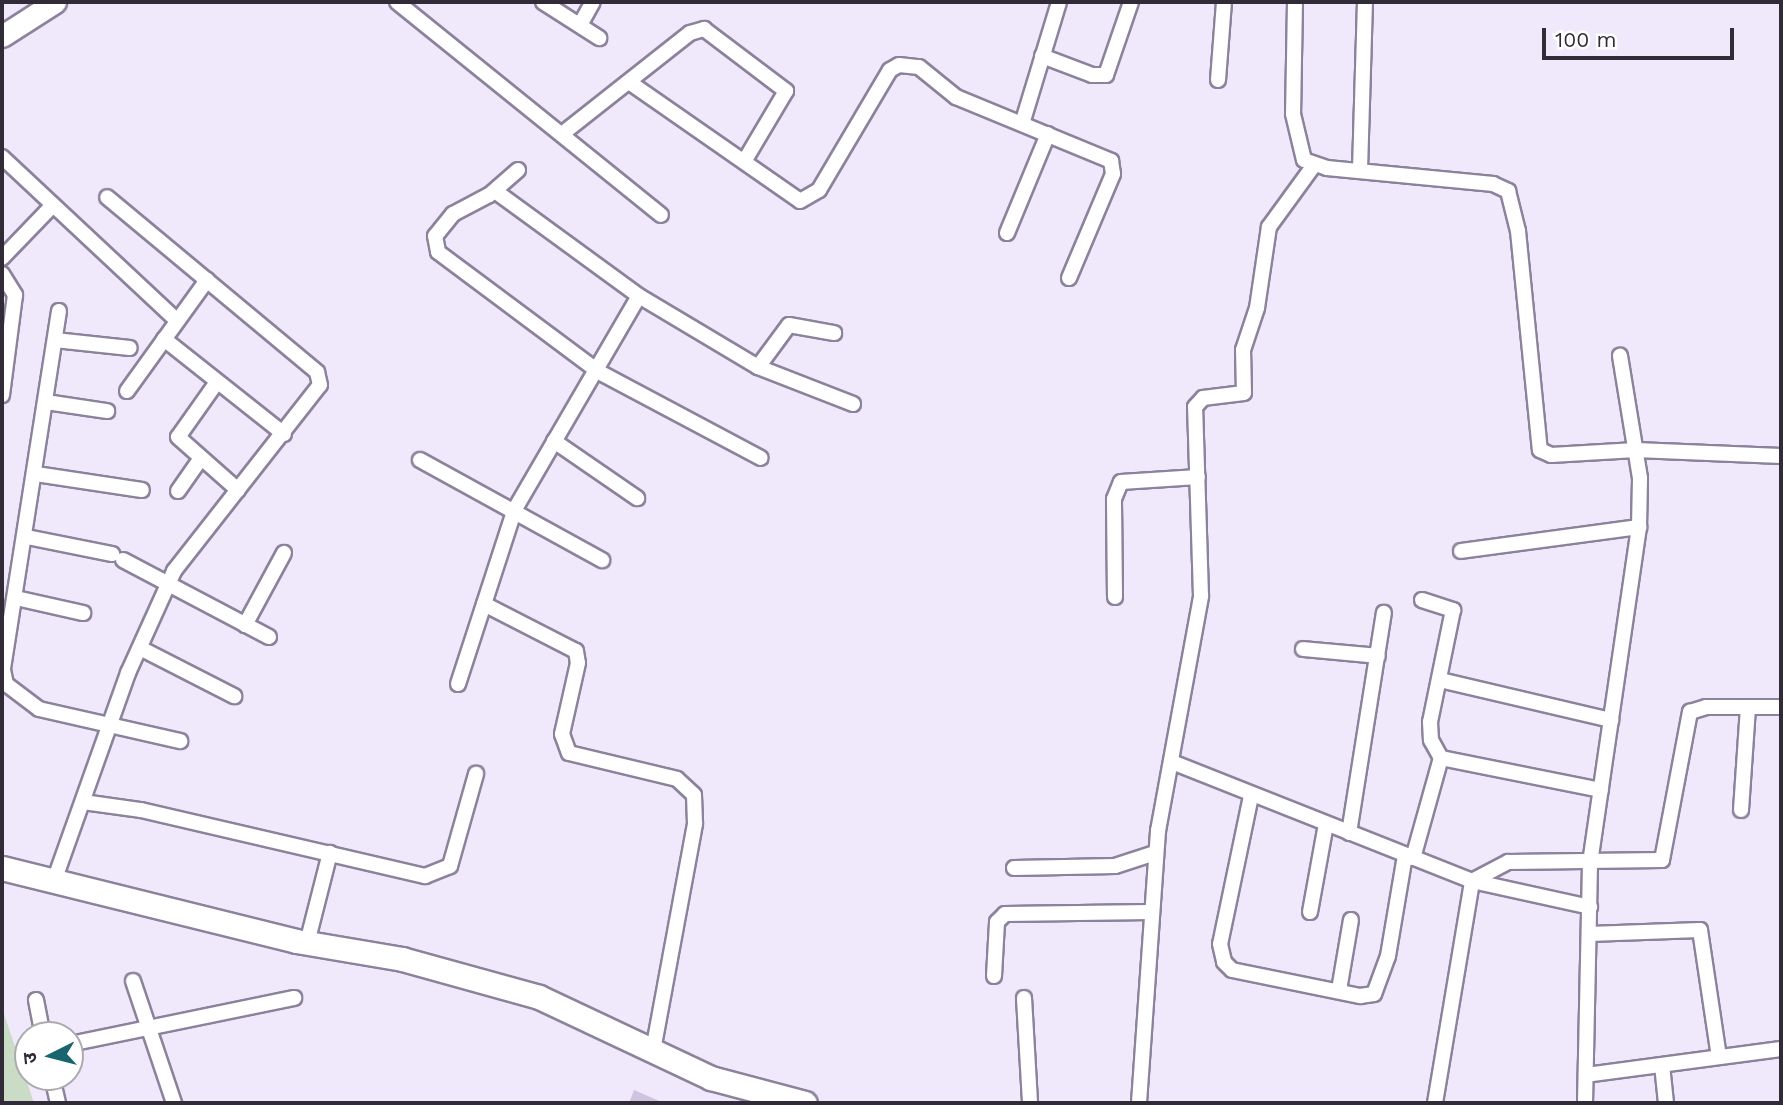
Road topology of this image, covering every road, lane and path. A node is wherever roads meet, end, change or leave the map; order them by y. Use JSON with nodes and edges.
{"nodes":[{"id":1,"x":55,"y":2,"type":"edge"},
{"id":2,"x":397,"y":2,"type":"edge"},
{"id":3,"x":543,"y":2,"type":"edge"},
{"id":4,"x":593,"y":2,"type":"edge"},
{"id":5,"x":1059,"y":2,"type":"edge"},
{"id":6,"x":1131,"y":2,"type":"edge"},
{"id":7,"x":1224,"y":2,"type":"edge"},
{"id":8,"x":1294,"y":2,"type":"edge"},
{"id":9,"x":1365,"y":2,"type":"edge"},
{"id":10,"x":580,"y":25,"type":"junction"},
{"id":11,"x":2,"y":36,"type":"edge"},
{"id":12,"x":599,"y":38,"type":"dead end"},
{"id":13,"x":1042,"y":57,"type":"junction"},
{"id":14,"x":1218,"y":80,"type":"dead end"},
{"id":15,"x":629,"y":82,"type":"junction"},
{"id":16,"x":1022,"y":124,"type":"junction"},
{"id":17,"x":562,"y":134,"type":"junction"},
{"id":18,"x":1048,"y":134,"type":"junction"},
{"id":19,"x":2,"y":157,"type":"edge"},
{"id":20,"x":746,"y":160,"type":"junction"},
{"id":21,"x":1314,"y":165,"type":"junction"},
{"id":22,"x":518,"y":170,"type":"dead end"},
{"id":23,"x":1360,"y":170,"type":"junction"},
{"id":24,"x":495,"y":191,"type":"junction"},
{"id":25,"x":107,"y":197,"type":"dead end"},
{"id":26,"x":52,"y":206,"type":"junction"},
{"id":27,"x":661,"y":215,"type":"dead end"},
{"id":28,"x":1007,"y":233,"type":"dead end"},
{"id":29,"x":2,"y":258,"type":"edge"},
{"id":30,"x":2,"y":274,"type":"edge"},
{"id":31,"x":1069,"y":278,"type":"dead end"},
{"id":32,"x":207,"y":281,"type":"junction"},
{"id":33,"x":639,"y":296,"type":"junction"},
{"id":34,"x":59,"y":311,"type":"dead end"},
{"id":35,"x":177,"y":321,"type":"junction"},
{"id":36,"x":834,"y":333,"type":"dead end"},
{"id":37,"x":164,"y":339,"type":"junction"},
{"id":38,"x":55,"y":340,"type":"junction"},
{"id":39,"x":130,"y":348,"type":"dead end"},
{"id":40,"x":1620,"y":355,"type":"dead end"},
{"id":41,"x":758,"y":368,"type":"junction"},
{"id":42,"x":599,"y":372,"type":"junction"},
{"id":43,"x":217,"y":382,"type":"junction"},
{"id":44,"x":127,"y":391,"type":"dead end"},
{"id":45,"x":2,"y":393,"type":"edge"},
{"id":46,"x":46,"y":402,"type":"junction"},
{"id":47,"x":853,"y":404,"type":"dead end"},
{"id":48,"x":107,"y":411,"type":"dead end"},
{"id":49,"x":284,"y":434,"type":"junction"},
{"id":50,"x":554,"y":441,"type":"junction"},
{"id":51,"x":1636,"y":450,"type":"junction"},
{"id":52,"x":1781,"y":456,"type":"edge"},
{"id":53,"x":761,"y":458,"type":"dead end"},
{"id":54,"x":200,"y":460,"type":"junction"},
{"id":55,"x":420,"y":460,"type":"dead end"},
{"id":56,"x":36,"y":474,"type":"junction"},
{"id":57,"x":1198,"y":477,"type":"junction"},
{"id":58,"x":142,"y":490,"type":"dead end"},
{"id":59,"x":238,"y":490,"type":"junction"},
{"id":60,"x":178,"y":491,"type":"dead end"},
{"id":61,"x":637,"y":498,"type":"dead end"},
{"id":62,"x":515,"y":509,"type":"junction"},
{"id":63,"x":1639,"y":527,"type":"junction"},
{"id":64,"x":27,"y":537,"type":"junction"},
{"id":65,"x":1461,"y":551,"type":"dead end"},
{"id":66,"x":284,"y":553,"type":"dead end"},
{"id":67,"x":602,"y":561,"type":"dead end"},
{"id":68,"x":169,"y":582,"type":"junction"},
{"id":69,"x":1115,"y":597,"type":"dead end"},
{"id":70,"x":16,"y":598,"type":"junction"},
{"id":71,"x":1422,"y":600,"type":"dead end"},
{"id":72,"x":484,"y":604,"type":"junction"},
{"id":73,"x":83,"y":613,"type":"dead end"},
{"id":74,"x":1384,"y":613,"type":"dead end"},
{"id":75,"x":245,"y":625,"type":"junction"},
{"id":76,"x":269,"y":637,"type":"dead end"},
{"id":77,"x":140,"y":648,"type":"junction"},
{"id":78,"x":1303,"y":649,"type":"dead end"},
{"id":79,"x":1378,"y":656,"type":"junction"},
{"id":80,"x":1440,"y":680,"type":"junction"},
{"id":81,"x":458,"y":684,"type":"dead end"},
{"id":82,"x":234,"y":696,"type":"dead end"},
{"id":83,"x":1781,"y":707,"type":"edge"},
{"id":84,"x":1748,"y":708,"type":"junction"},
{"id":85,"x":1611,"y":720,"type":"junction"},
{"id":86,"x":111,"y":725,"type":"junction"},
{"id":87,"x":180,"y":741,"type":"dead end"},
{"id":88,"x":1441,"y":758,"type":"junction"},
{"id":89,"x":1172,"y":762,"type":"junction"},
{"id":90,"x":476,"y":775,"type":"dead end"},
{"id":91,"x":1601,"y":790,"type":"junction"},
{"id":92,"x":1251,"y":796,"type":"junction"},
{"id":93,"x":83,"y":802,"type":"junction"},
{"id":94,"x":1741,"y":810,"type":"dead end"},
{"id":95,"x":1326,"y":824,"type":"junction"},
{"id":96,"x":1349,"y":833,"type":"junction"},
{"id":97,"x":330,"y":853,"type":"junction"},
{"id":98,"x":1155,"y":853,"type":"junction"},
{"id":99,"x":1409,"y":857,"type":"junction"},
{"id":100,"x":1590,"y":863,"type":"junction"},
{"id":101,"x":2,"y":868,"type":"edge"},
{"id":102,"x":1014,"y":868,"type":"dead end"},
{"id":103,"x":54,"y":881,"type":"junction"},
{"id":104,"x":1472,"y":881,"type":"junction"},
{"id":105,"x":1590,"y":907,"type":"junction"},
{"id":106,"x":1151,"y":912,"type":"junction"},
{"id":107,"x":1310,"y":912,"type":"dead end"},
{"id":108,"x":1351,"y":920,"type":"dead end"},
{"id":109,"x":1589,"y":934,"type":"junction"},
{"id":110,"x":307,"y":943,"type":"junction"},
{"id":111,"x":994,"y":976,"type":"dead end"},
{"id":112,"x":133,"y":981,"type":"dead end"},
{"id":113,"x":1339,"y":990,"type":"junction"},
{"id":114,"x":294,"y":998,"type":"dead end"},
{"id":115,"x":1024,"y":998,"type":"dead end"},
{"id":116,"x":36,"y":1000,"type":"dead end"},
{"id":117,"x":40,"y":1021,"type":"edge"},
{"id":118,"x":150,"y":1029,"type":"junction"},
{"id":119,"x":84,"y":1041,"type":"edge"},
{"id":120,"x":1781,"y":1049,"type":"edge"},
{"id":121,"x":653,"y":1051,"type":"junction"},
{"id":122,"x":1719,"y":1057,"type":"junction"},
{"id":123,"x":1662,"y":1065,"type":"junction"},
{"id":124,"x":1586,"y":1075,"type":"junction"},
{"id":125,"x":174,"y":1103,"type":"edge"},
{"id":126,"x":805,"y":1103,"type":"edge"},
{"id":127,"x":1030,"y":1103,"type":"edge"},
{"id":128,"x":1139,"y":1103,"type":"edge"},
{"id":129,"x":1435,"y":1103,"type":"edge"},
{"id":130,"x":1585,"y":1103,"type":"edge"},
{"id":131,"x":1667,"y":1103,"type":"edge"}],
"edges":[{"from":1,"to":11,"type":"street"},
{"from":2,"to":17,"type":"street"},
{"from":3,"to":10,"type":"street"},
{"from":4,"to":10,"type":"street"},
{"from":5,"to":13,"type":"street"},
{"from":6,"to":13,"type":"street"},
{"from":7,"to":14,"type":"street"},
{"from":8,"to":21,"type":"street"},
{"from":9,"to":23,"type":"street"},
{"from":10,"to":12,"type":"street"},
{"from":13,"to":16,"type":"street"},
{"from":15,"to":17,"type":"street"},
{"from":15,"to":20,"type":"street"},
{"from":15,"to":20,"type":"street"},
{"from":16,"to":18,"type":"street"},
{"from":16,"to":20,"type":"street"},
{"from":17,"to":27,"type":"street"},
{"from":18,"to":28,"type":"street"},
{"from":18,"to":31,"type":"street"},
{"from":19,"to":26,"type":"street"},
{"from":21,"to":23,"type":"street"},
{"from":21,"to":57,"type":"street"},
{"from":22,"to":24,"type":"street"},
{"from":23,"to":51,"type":"street"},
{"from":24,"to":33,"type":"street"},
{"from":24,"to":42,"type":"street"},
{"from":25,"to":32,"type":"street"},
{"from":26,"to":29,"type":"street"},
{"from":26,"to":35,"type":"street"},
{"from":30,"to":45,"type":"street"},
{"from":32,"to":35,"type":"street"},
{"from":32,"to":49,"type":"street"},
{"from":33,"to":41,"type":"street"},
{"from":33,"to":42,"type":"street"},
{"from":34,"to":38,"type":"street"},
{"from":35,"to":37,"type":"street"},
{"from":36,"to":41,"type":"street"},
{"from":37,"to":43,"type":"street"},
{"from":37,"to":44,"type":"street"},
{"from":38,"to":39,"type":"street"},
{"from":38,"to":46,"type":"street"},
{"from":40,"to":51,"type":"street"},
{"from":41,"to":47,"type":"street"},
{"from":42,"to":50,"type":"street"},
{"from":42,"to":53,"type":"street"},
{"from":43,"to":49,"type":"street"},
{"from":43,"to":54,"type":"street"},
{"from":46,"to":48,"type":"street"},
{"from":46,"to":56,"type":"street"},
{"from":49,"to":59,"type":"street"},
{"from":50,"to":61,"type":"street"},
{"from":50,"to":62,"type":"street"},
{"from":51,"to":52,"type":"street"},
{"from":51,"to":63,"type":"street"},
{"from":54,"to":59,"type":"street"},
{"from":54,"to":60,"type":"street"},
{"from":55,"to":62,"type":"street"},
{"from":56,"to":58,"type":"street"},
{"from":56,"to":64,"type":"street"},
{"from":57,"to":69,"type":"street"},
{"from":57,"to":89,"type":"street"},
{"from":59,"to":68,"type":"street"},
{"from":62,"to":67,"type":"street"},
{"from":62,"to":72,"type":"street"},
{"from":63,"to":65,"type":"street"},
{"from":63,"to":85,"type":"street"},
{"from":64,"to":68,"type":"street"},
{"from":64,"to":70,"type":"street"},
{"from":66,"to":75,"type":"street"},
{"from":68,"to":75,"type":"street"},
{"from":68,"to":77,"type":"street"},
{"from":70,"to":73,"type":"street"},
{"from":70,"to":86,"type":"street"},
{"from":71,"to":80,"type":"street"},
{"from":72,"to":81,"type":"street"},
{"from":72,"to":121,"type":"street"},
{"from":74,"to":79,"type":"street"},
{"from":75,"to":76,"type":"street"},
{"from":77,"to":82,"type":"street"},
{"from":77,"to":86,"type":"street"},
{"from":78,"to":79,"type":"street"},
{"from":79,"to":96,"type":"street"},
{"from":80,"to":85,"type":"street"},
{"from":80,"to":88,"type":"street"},
{"from":83,"to":84,"type":"street"},
{"from":84,"to":94,"type":"street"},
{"from":84,"to":100,"type":"street"},
{"from":85,"to":91,"type":"street"},
{"from":86,"to":87,"type":"street"},
{"from":86,"to":93,"type":"street"},
{"from":88,"to":91,"type":"street"},
{"from":88,"to":99,"type":"street"},
{"from":89,"to":92,"type":"street"},
{"from":89,"to":98,"type":"street"},
{"from":90,"to":97,"type":"street"},
{"from":91,"to":100,"type":"street"},
{"from":92,"to":95,"type":"street"},
{"from":92,"to":113,"type":"street"},
{"from":93,"to":97,"type":"street"},
{"from":93,"to":103,"type":"street"},
{"from":95,"to":96,"type":"street"},
{"from":95,"to":107,"type":"street"},
{"from":96,"to":99,"type":"street"},
{"from":97,"to":110,"type":"street"},
{"from":98,"to":102,"type":"street"},
{"from":98,"to":106,"type":"street"},
{"from":99,"to":104,"type":"street"},
{"from":99,"to":113,"type":"street"},
{"from":100,"to":104,"type":"street"},
{"from":100,"to":105,"type":"street"},
{"from":101,"to":103,"type":"main road"},
{"from":103,"to":110,"type":"main road"},
{"from":104,"to":105,"type":"street"},
{"from":104,"to":129,"type":"street"},
{"from":105,"to":109,"type":"street"},
{"from":106,"to":111,"type":"street"},
{"from":106,"to":128,"type":"street"},
{"from":108,"to":113,"type":"street"},
{"from":109,"to":122,"type":"street"},
{"from":109,"to":124,"type":"street"},
{"from":110,"to":121,"type":"main road"},
{"from":112,"to":118,"type":"street"},
{"from":114,"to":118,"type":"street"},
{"from":115,"to":127,"type":"street"},
{"from":116,"to":117,"type":"street"},
{"from":118,"to":119,"type":"street"},
{"from":118,"to":125,"type":"street"},
{"from":120,"to":122,"type":"street"},
{"from":121,"to":126,"type":"main road"},
{"from":122,"to":123,"type":"street"},
{"from":123,"to":124,"type":"street"},
{"from":123,"to":131,"type":"street"},
{"from":124,"to":130,"type":"street"}]}
